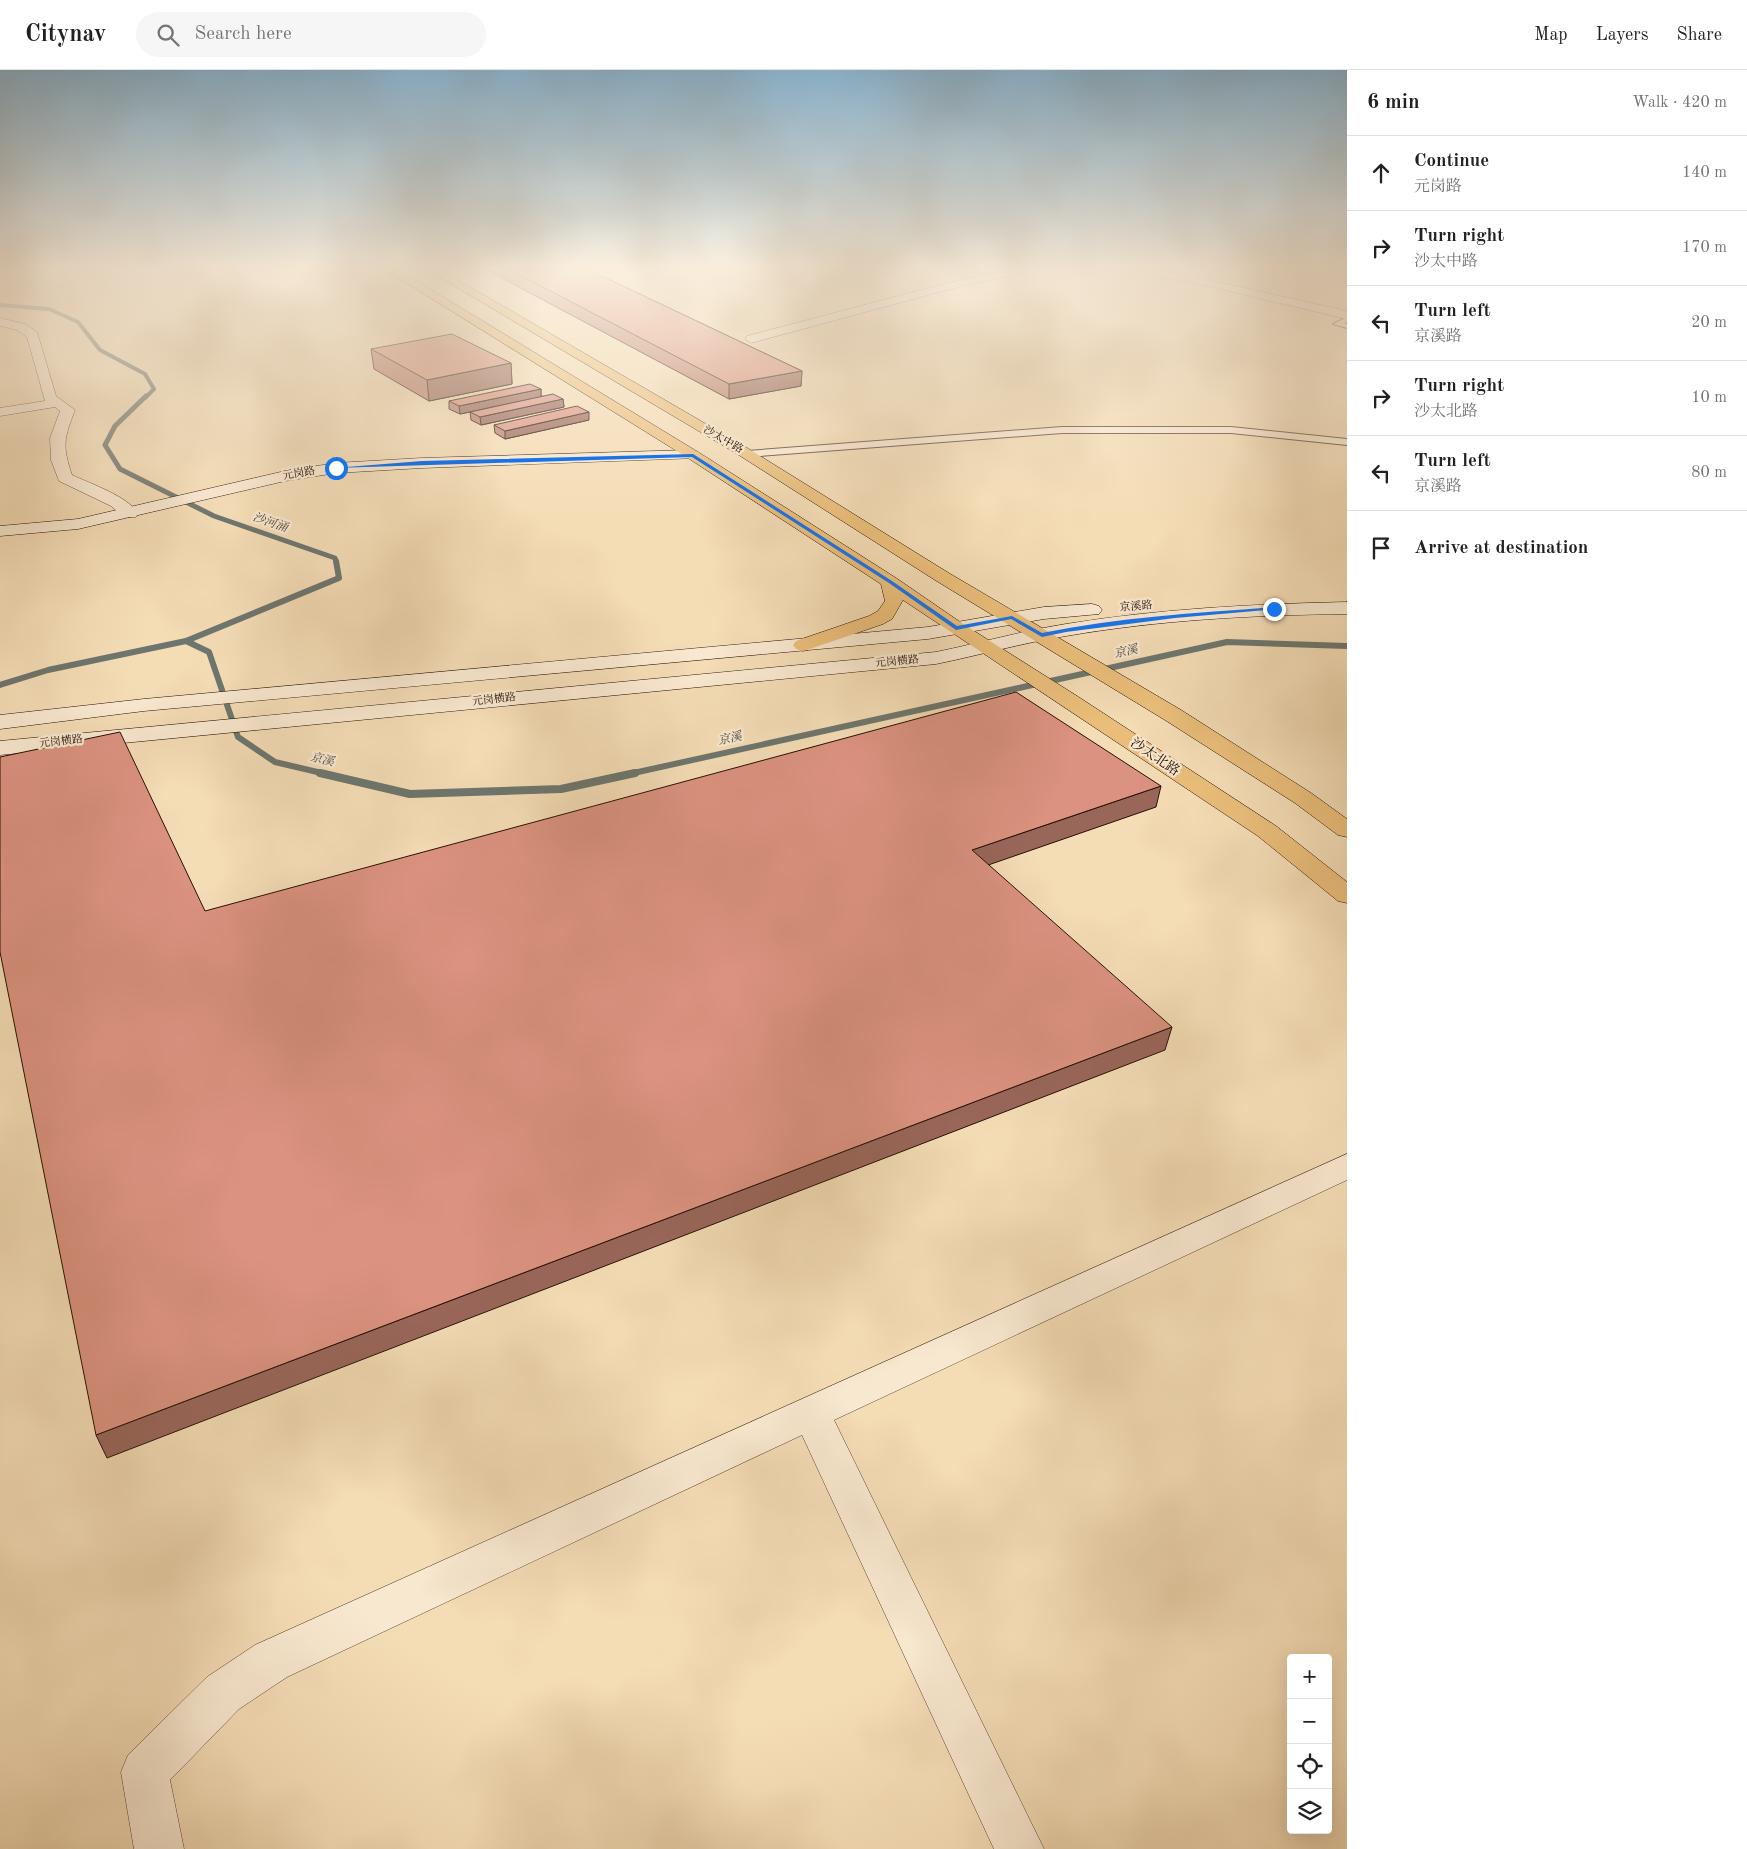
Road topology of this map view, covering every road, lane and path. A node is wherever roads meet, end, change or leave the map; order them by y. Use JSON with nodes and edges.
{"nodes":[{"id":1,"x":38,"y":352,"type":"edge"},
{"id":2,"x":522,"y":352,"type":"edge"},
{"id":3,"x":572,"y":352,"type":"edge"},
{"id":4,"x":56,"y":403,"type":"junction"},
{"id":5,"x":0,"y":412,"type":"edge"},
{"id":6,"x":1347,"y":442,"type":"edge"},
{"id":7,"x":747,"y":454,"type":"junction"},
{"id":8,"x":693,"y":456,"type":"junction"},
{"id":9,"x":130,"y":513,"type":"junction"},
{"id":10,"x":0,"y":531,"type":"edge"},
{"id":11,"x":890,"y":582,"type":"junction"},
{"id":12,"x":1347,"y":598,"type":"edge"},
{"id":13,"x":1347,"y":608,"type":"edge"},
{"id":14,"x":1012,"y":618,"type":"junction"},
{"id":15,"x":956,"y":628,"type":"junction"},
{"id":16,"x":1042,"y":635,"type":"junction"},
{"id":17,"x":803,"y":645,"type":"junction"},
{"id":18,"x":987,"y":648,"type":"junction"},
{"id":19,"x":686,"y":654,"type":"junction"},
{"id":20,"x":638,"y":686,"type":"junction"},
{"id":21,"x":0,"y":722,"type":"edge"},
{"id":22,"x":0,"y":748,"type":"edge"},
{"id":23,"x":1347,"y":830,"type":"edge"},
{"id":24,"x":1347,"y":895,"type":"edge"},
{"id":25,"x":1347,"y":1166,"type":"edge"},
{"id":26,"x":811,"y":1412,"type":"junction"},
{"id":27,"x":159,"y":1849,"type":"edge"},
{"id":28,"x":1019,"y":1849,"type":"edge"}],
"edges":[{"from":1,"to":4,"type":"street"},
{"from":2,"to":8,"type":"main road"},
{"from":3,"to":7,"type":"main road","name":"沙太中路"},
{"from":4,"to":5,"type":"street"},
{"from":4,"to":9,"type":"street"},
{"from":6,"to":7,"type":"lane"},
{"from":7,"to":14,"type":"main road","name":"沙太中路"},
{"from":8,"to":9,"type":"street","name":"元岗路"},
{"from":8,"to":11,"type":"main road"},
{"from":9,"to":10,"type":"street","name":"元岗路"},
{"from":11,"to":15,"type":"main road"},
{"from":11,"to":17,"type":"main road"},
{"from":12,"to":14,"type":"street","name":"京溪路"},
{"from":13,"to":16,"type":"street","name":"京溪路"},
{"from":14,"to":15,"type":"street","name":"京溪路"},
{"from":14,"to":16,"type":"main road"},
{"from":15,"to":17,"type":"street","name":"元岗横路"},
{"from":15,"to":18,"type":"main road","name":"沙太北路"},
{"from":16,"to":18,"type":"street","name":"京溪路"},
{"from":16,"to":23,"type":"main road"},
{"from":17,"to":19,"type":"street","name":"元岗横路"},
{"from":18,"to":20,"type":"street","name":"元岗横路"},
{"from":18,"to":24,"type":"main road","name":"沙太北路"},
{"from":19,"to":20,"type":"street"},
{"from":19,"to":21,"type":"street","name":"元岗横路"},
{"from":20,"to":22,"type":"street","name":"元岗横路"},
{"from":25,"to":26,"type":"street"},
{"from":26,"to":27,"type":"street"},
{"from":26,"to":28,"type":"street"}]}
